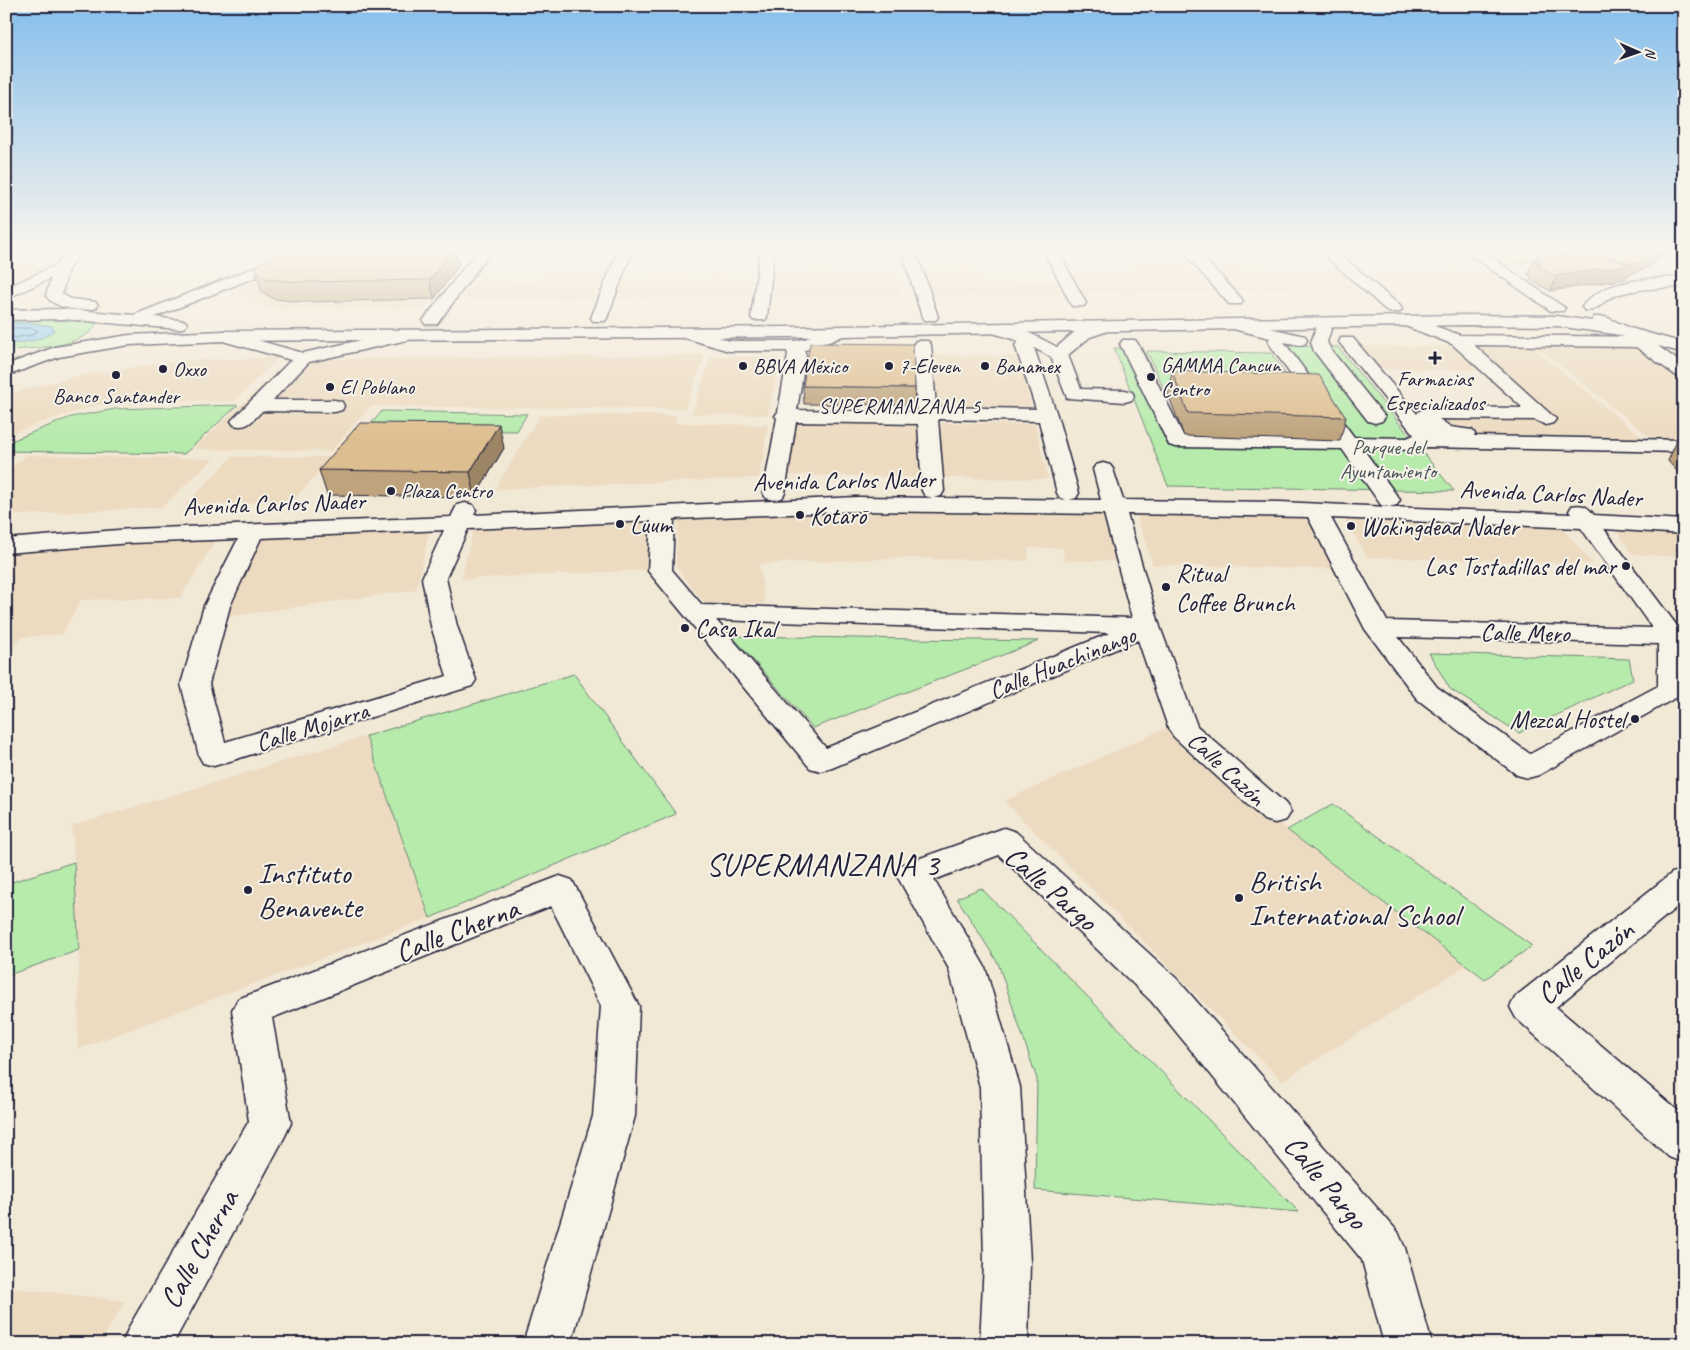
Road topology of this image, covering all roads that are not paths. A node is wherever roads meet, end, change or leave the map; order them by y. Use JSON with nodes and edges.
{"nodes":[{"id":1,"x":64,"y":314,"type":"edge"},
{"id":2,"x":126,"y":314,"type":"edge"},
{"id":3,"x":145,"y":314,"type":"edge"},
{"id":4,"x":436,"y":314,"type":"edge"},
{"id":5,"x":601,"y":314,"type":"edge"},
{"id":6,"x":759,"y":314,"type":"edge"},
{"id":7,"x":929,"y":314,"type":"edge"},
{"id":8,"x":1104,"y":314,"type":"edge"},
{"id":9,"x":1594,"y":314,"type":"edge"},
{"id":10,"x":6,"y":315,"type":"edge"},
{"id":11,"x":759,"y":317,"type":"junction"},
{"id":12,"x":930,"y":317,"type":"junction"},
{"id":13,"x":599,"y":318,"type":"junction"},
{"id":14,"x":431,"y":321,"type":"junction"},
{"id":15,"x":1406,"y":321,"type":"junction"},
{"id":16,"x":1325,"y":323,"type":"junction"},
{"id":17,"x":178,"y":324,"type":"junction"},
{"id":18,"x":1236,"y":325,"type":"junction"},
{"id":19,"x":1099,"y":328,"type":"junction"},
{"id":20,"x":999,"y":329,"type":"junction"},
{"id":21,"x":1617,"y":329,"type":"junction"},
{"id":22,"x":839,"y":331,"type":"junction"},
{"id":23,"x":688,"y":333,"type":"junction"},
{"id":24,"x":406,"y":335,"type":"junction"},
{"id":25,"x":226,"y":336,"type":"junction"},
{"id":26,"x":152,"y":339,"type":"junction"},
{"id":27,"x":1458,"y":340,"type":"junction"},
{"id":28,"x":1276,"y":342,"type":"dead end"},
{"id":29,"x":1347,"y":342,"type":"dead end"},
{"id":30,"x":1648,"y":342,"type":"junction"},
{"id":31,"x":1130,"y":344,"type":"dead end"},
{"id":32,"x":922,"y":345,"type":"dead end"},
{"id":33,"x":1024,"y":345,"type":"dead end"},
{"id":34,"x":794,"y":346,"type":"junction"},
{"id":35,"x":1684,"y":348,"type":"edge"},
{"id":36,"x":1323,"y":351,"type":"junction"},
{"id":37,"x":55,"y":352,"type":"junction"},
{"id":38,"x":1059,"y":354,"type":"junction"},
{"id":39,"x":6,"y":356,"type":"edge"},
{"id":40,"x":303,"y":358,"type":"junction"},
{"id":41,"x":6,"y":371,"type":"edge"},
{"id":42,"x":1684,"y":373,"type":"edge"},
{"id":43,"x":1125,"y":396,"type":"dead end"},
{"id":44,"x":257,"y":405,"type":"junction"},
{"id":45,"x":335,"y":406,"type":"dead end"},
{"id":46,"x":1540,"y":414,"type":"junction"},
{"id":47,"x":1047,"y":415,"type":"junction"},
{"id":48,"x":785,"y":416,"type":"junction"},
{"id":49,"x":928,"y":416,"type":"junction"},
{"id":50,"x":1375,"y":417,"type":"dead end"},
{"id":51,"x":241,"y":421,"type":"dead end"},
{"id":52,"x":1429,"y":441,"type":"junction"},
{"id":53,"x":1350,"y":443,"type":"junction"},
{"id":54,"x":1684,"y":446,"type":"edge"},
{"id":55,"x":1103,"y":470,"type":"dead end"},
{"id":56,"x":933,"y":491,"type":"junction"},
{"id":57,"x":774,"y":493,"type":"junction"},
{"id":58,"x":1068,"y":493,"type":"junction"},
{"id":59,"x":1112,"y":500,"type":"junction"},
{"id":60,"x":1389,"y":500,"type":"junction"},
{"id":61,"x":1215,"y":502,"type":"junction"},
{"id":62,"x":1316,"y":511,"type":"junction"},
{"id":63,"x":663,"y":512,"type":"junction"},
{"id":64,"x":1582,"y":513,"type":"junction"},
{"id":65,"x":1684,"y":513,"type":"edge"},
{"id":66,"x":462,"y":516,"type":"junction"},
{"id":67,"x":1684,"y":527,"type":"edge"},
{"id":68,"x":6,"y":531,"type":"edge"},
{"id":69,"x":253,"y":531,"type":"junction"},
{"id":70,"x":6,"y":546,"type":"edge"},
{"id":71,"x":694,"y":612,"type":"junction"},
{"id":72,"x":1147,"y":627,"type":"junction"},
{"id":73,"x":1378,"y":629,"type":"junction"},
{"id":74,"x":1671,"y":636,"type":"junction"},
{"id":75,"x":1275,"y":812,"type":"dead end"},
{"id":76,"x":1684,"y":882,"type":"edge"},
{"id":77,"x":1684,"y":1143,"type":"edge"},
{"id":78,"x":146,"y":1344,"type":"edge"},
{"id":79,"x":547,"y":1344,"type":"edge"},
{"id":80,"x":1004,"y":1344,"type":"edge"},
{"id":81,"x":1408,"y":1344,"type":"edge"}],
"edges":[{"from":1,"to":10,"type":"street"},
{"from":2,"to":37,"type":"street"},
{"from":3,"to":17,"type":"street"},
{"from":4,"to":14,"type":"street"},
{"from":5,"to":13,"type":"street"},
{"from":6,"to":11,"type":"street"},
{"from":7,"to":12,"type":"street"},
{"from":8,"to":12,"type":"street"},
{"from":9,"to":21,"type":"street"},
{"from":11,"to":12,"type":"street"},
{"from":11,"to":13,"type":"street"},
{"from":13,"to":14,"type":"street"},
{"from":14,"to":17,"type":"street"},
{"from":15,"to":16,"type":"street"},
{"from":15,"to":21,"type":"street"},
{"from":15,"to":27,"type":"street"},
{"from":16,"to":18,"type":"street"},
{"from":16,"to":36,"type":"street"},
{"from":17,"to":26,"type":"street"},
{"from":18,"to":19,"type":"street"},
{"from":18,"to":36,"type":"street"},
{"from":19,"to":20,"type":"street"},
{"from":19,"to":38,"type":"street"},
{"from":20,"to":22,"type":"street"},
{"from":20,"to":38,"type":"street"},
{"from":21,"to":30,"type":"street"},
{"from":22,"to":23,"type":"street"},
{"from":22,"to":34,"type":"street"},
{"from":23,"to":24,"type":"street"},
{"from":23,"to":34,"type":"street"},
{"from":24,"to":25,"type":"street"},
{"from":24,"to":40,"type":"street"},
{"from":25,"to":26,"type":"street"},
{"from":25,"to":40,"type":"street"},
{"from":26,"to":37,"type":"street"},
{"from":27,"to":30,"type":"street"},
{"from":27,"to":46,"type":"street"},
{"from":28,"to":53,"type":"street"},
{"from":29,"to":52,"type":"street"},
{"from":30,"to":35,"type":"street"},
{"from":30,"to":42,"type":"street"},
{"from":31,"to":53,"type":"street"},
{"from":32,"to":49,"type":"street"},
{"from":33,"to":47,"type":"street"},
{"from":34,"to":48,"type":"street"},
{"from":36,"to":50,"type":"street"},
{"from":37,"to":39,"type":"street"},
{"from":37,"to":41,"type":"street"},
{"from":38,"to":43,"type":"street"},
{"from":40,"to":44,"type":"street"},
{"from":44,"to":45,"type":"street"},
{"from":44,"to":51,"type":"street"},
{"from":46,"to":46,"type":"street"},
{"from":47,"to":49,"type":"street"},
{"from":47,"to":58,"type":"street"},
{"from":48,"to":49,"type":"street"},
{"from":48,"to":57,"type":"street"},
{"from":49,"to":56,"type":"street"},
{"from":52,"to":53,"type":"street"},
{"from":52,"to":54,"type":"street"},
{"from":53,"to":60,"type":"street"},
{"from":55,"to":59,"type":"street","name":"Calle Cazón"},
{"from":56,"to":57,"type":"street","name":"Avenida Carlos Nader"},
{"from":56,"to":58,"type":"street","name":"Avenida Carlos Nader"},
{"from":57,"to":66,"type":"street","name":"Avenida Carlos Nader"},
{"from":58,"to":59,"type":"street","name":"Avenida Carlos Nader"},
{"from":59,"to":61,"type":"street","name":"Avenida Carlos Nader"},
{"from":59,"to":63,"type":"street","name":"Avenida Carlos Nader"},
{"from":59,"to":72,"type":"street","name":"Calle Cazón"},
{"from":60,"to":61,"type":"street","name":"Avenida Carlos Nader"},
{"from":60,"to":64,"type":"street","name":"Avenida Carlos Nader"},
{"from":61,"to":62,"type":"street","name":"Avenida Carlos Nader"},
{"from":62,"to":64,"type":"street","name":"Avenida Carlos Nader"},
{"from":62,"to":73,"type":"street"},
{"from":63,"to":66,"type":"street","name":"Avenida Carlos Nader"},
{"from":63,"to":71,"type":"street","name":"Calle Huachinango"},
{"from":64,"to":65,"type":"street","name":"Avenida Carlos Nader"},
{"from":64,"to":67,"type":"street","name":"Avenida Carlos Nader"},
{"from":64,"to":74,"type":"street"},
{"from":66,"to":68,"type":"street","name":"Avenida Carlos Nader"},
{"from":66,"to":69,"type":"street","name":"Avenida Carlos Nader"},
{"from":66,"to":69,"type":"street","name":"Calle Mojarra"},
{"from":69,"to":70,"type":"street","name":"Avenida Carlos Nader"},
{"from":71,"to":72,"type":"street","name":"Calle Huachinango"},
{"from":71,"to":72,"type":"street","name":"Calle Huachinango"},
{"from":72,"to":75,"type":"street","name":"Calle Cazón"},
{"from":73,"to":74,"type":"street","name":"Calle Mero"},
{"from":73,"to":74,"type":"street"},
{"from":76,"to":77,"type":"street","name":"Calle Cazón"},
{"from":78,"to":79,"type":"street","name":"Calle Cherna"},
{"from":80,"to":81,"type":"street","name":"Calle Pargo"}]}
